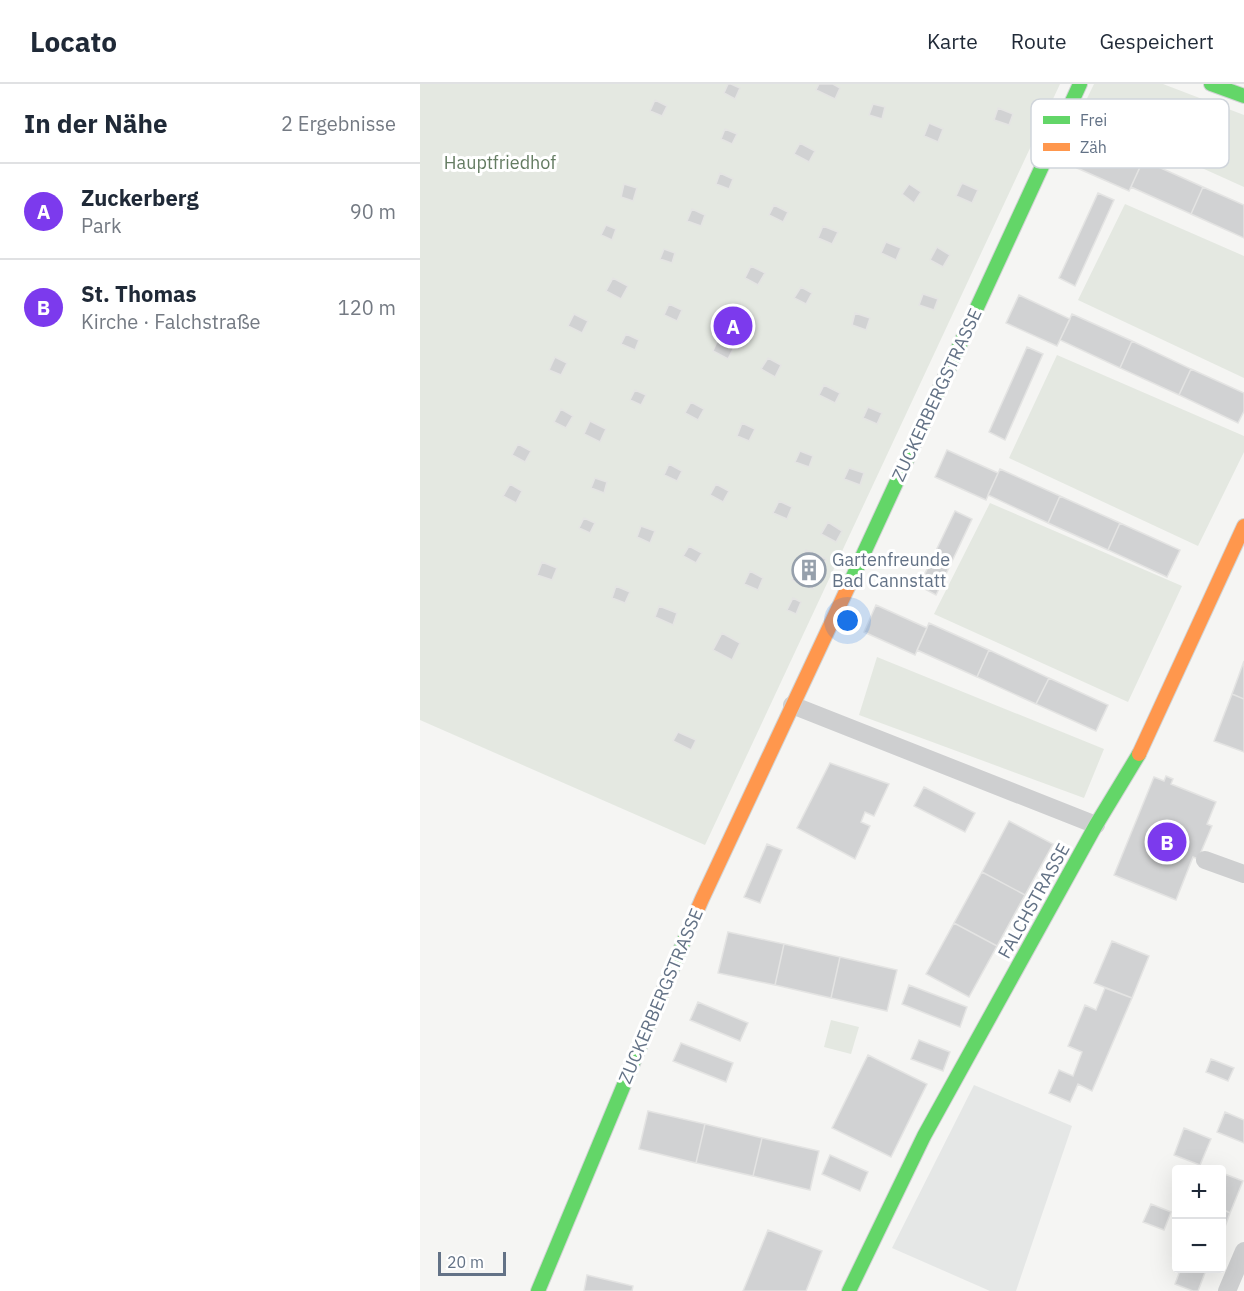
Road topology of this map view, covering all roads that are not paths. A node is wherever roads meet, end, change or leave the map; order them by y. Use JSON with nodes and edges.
{"nodes":[{"id":1,"x":1080,"y":84,"type":"edge"},
{"id":2,"x":1210,"y":84,"type":"edge"},
{"id":3,"x":1244,"y":96,"type":"edge"},
{"id":4,"x":1073,"y":99,"type":"edge"},
{"id":5,"x":1041,"y":168,"type":"edge"},
{"id":6,"x":1244,"y":526,"type":"edge"},
{"id":7,"x":792,"y":705,"type":"junction"},
{"id":8,"x":1096,"y":825,"type":"junction"},
{"id":9,"x":1205,"y":860,"type":"dead end"},
{"id":10,"x":1244,"y":874,"type":"edge"},
{"id":11,"x":1244,"y":1251,"type":"edge"},
{"id":12,"x":538,"y":1291,"type":"edge"},
{"id":13,"x":849,"y":1291,"type":"edge"},
{"id":14,"x":1227,"y":1291,"type":"edge"}],
"edges":[{"from":1,"to":4,"type":"street","name":"ZUCKERBERGSTRASSE"},
{"from":2,"to":3,"type":"street"},
{"from":5,"to":7,"type":"street","name":"ZUCKERBERGSTRASSE"},
{"from":6,"to":8,"type":"street","name":"FALCHSTRASSE"},
{"from":7,"to":8,"type":"street"},
{"from":7,"to":12,"type":"street","name":"ZUCKERBERGSTRASSE"},
{"from":8,"to":13,"type":"street","name":"FALCHSTRASSE"},
{"from":9,"to":10,"type":"street"},
{"from":11,"to":14,"type":"street"}]}
